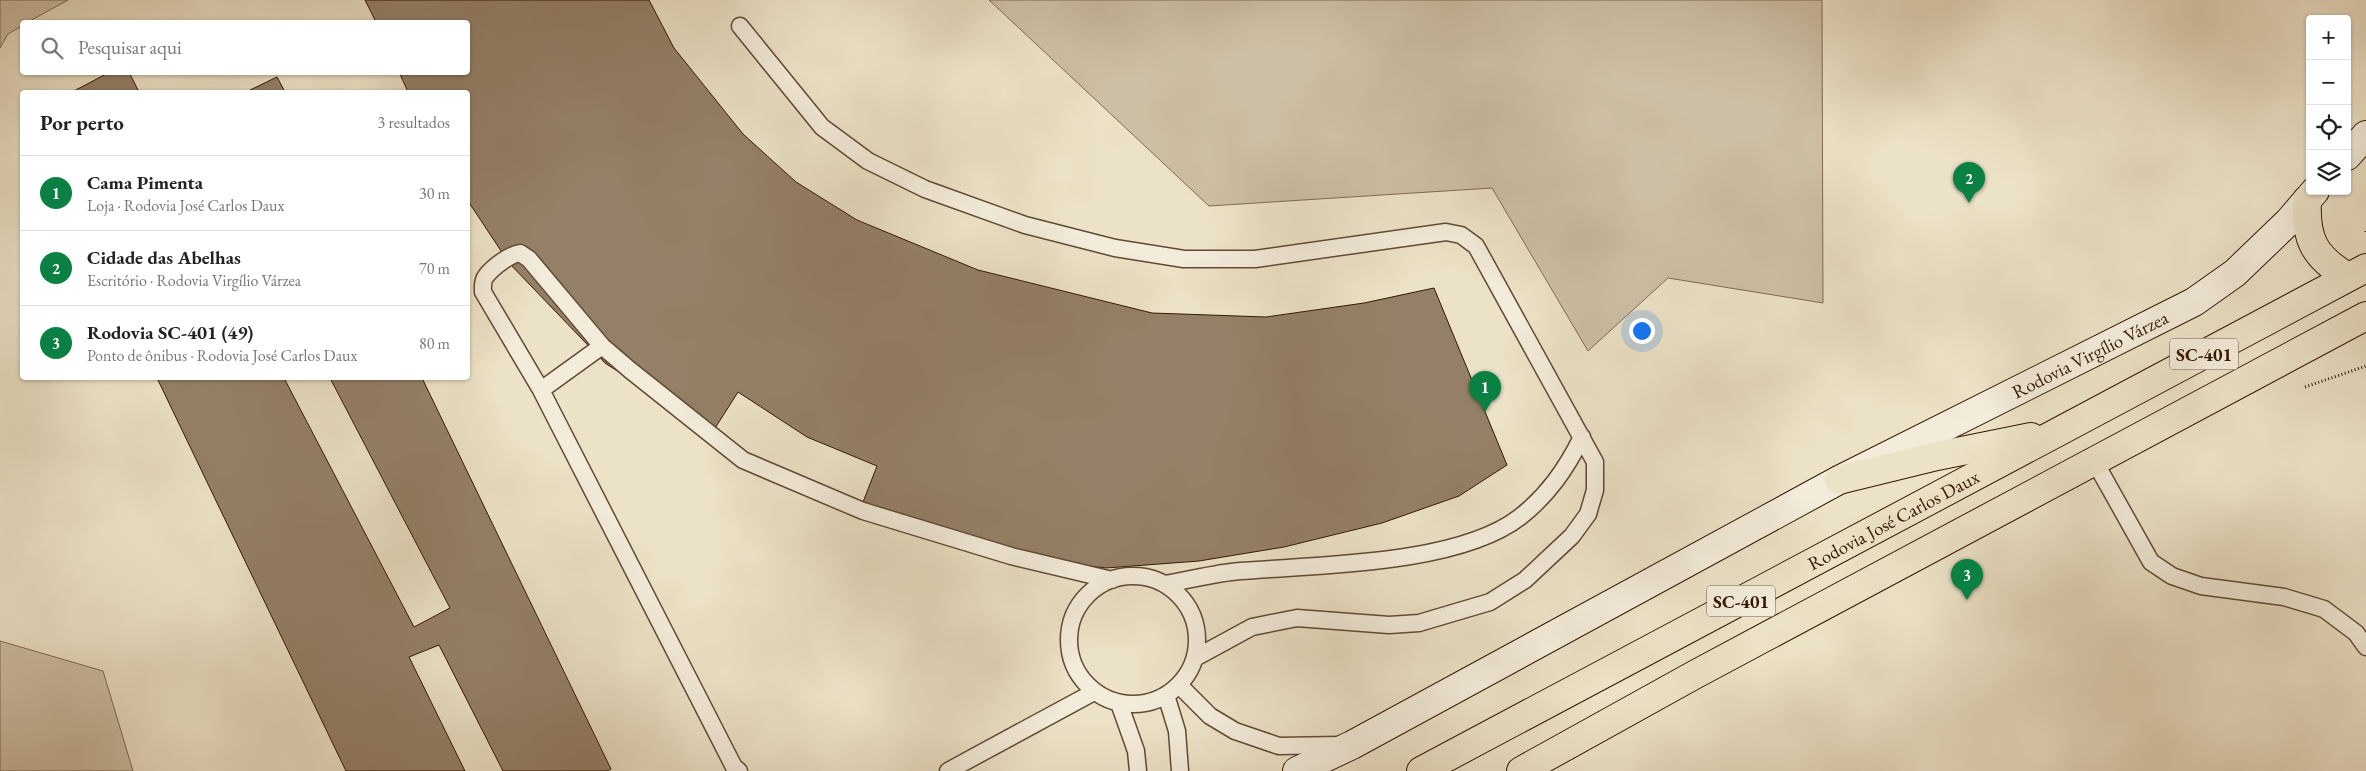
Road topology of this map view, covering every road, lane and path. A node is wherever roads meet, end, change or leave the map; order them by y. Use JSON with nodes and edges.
{"nodes":[{"id":1,"x":740,"y":26,"type":"dead end"},
{"id":2,"x":2366,"y":135,"type":"edge"},
{"id":3,"x":2351,"y":152,"type":"edge"},
{"id":4,"x":2311,"y":196,"type":"edge"},
{"id":5,"x":2357,"y":272,"type":"edge"},
{"id":6,"x":2366,"y":316,"type":"edge"},
{"id":7,"x":602,"y":346,"type":"junction"},
{"id":8,"x":2366,"y":366,"type":"edge"},
{"id":9,"x":2302,"y":388,"type":"dead end"},
{"id":10,"x":541,"y":390,"type":"junction"},
{"id":11,"x":2060,"y":431,"type":"junction"},
{"id":12,"x":1582,"y":437,"type":"junction"},
{"id":13,"x":2095,"y":462,"type":"junction"},
{"id":14,"x":1839,"y":480,"type":"junction"},
{"id":15,"x":1112,"y":580,"type":"junction"},
{"id":16,"x":1165,"y":584,"type":"junction"},
{"id":17,"x":2366,"y":647,"type":"edge"},
{"id":18,"x":1195,"y":658,"type":"junction"},
{"id":19,"x":1173,"y":690,"type":"junction"},
{"id":20,"x":1094,"y":692,"type":"junction"},
{"id":21,"x":1119,"y":703,"type":"junction"},
{"id":22,"x":1352,"y":745,"type":"junction"},
{"id":23,"x":740,"y":771,"type":"edge"},
{"id":24,"x":948,"y":771,"type":"edge"},
{"id":25,"x":1138,"y":771,"type":"edge"},
{"id":26,"x":1180,"y":771,"type":"edge"},
{"id":27,"x":1297,"y":771,"type":"edge"},
{"id":28,"x":1421,"y":771,"type":"edge"},
{"id":29,"x":1521,"y":771,"type":"edge"}],
"edges":[{"from":1,"to":12,"type":"lane"},
{"from":2,"to":3,"type":"main road"},
{"from":4,"to":5,"type":"highway"},
{"from":4,"to":14,"type":"main road","name":"Rodovia Virgílio Várzea"},
{"from":5,"to":11,"type":"highway","name":"Rodovia José Carlos Daux","number":"SC-401"},
{"from":6,"to":13,"type":"highway","number":"SC-401"},
{"from":7,"to":10,"type":"lane"},
{"from":7,"to":10,"type":"lane"},
{"from":7,"to":15,"type":"lane"},
{"from":8,"to":9,"type":"path"},
{"from":10,"to":23,"type":"lane"},
{"from":11,"to":14,"type":"highway"},
{"from":11,"to":28,"type":"highway","name":"Rodovia José Carlos Daux","number":"SC-401"},
{"from":12,"to":16,"type":"lane"},
{"from":12,"to":18,"type":"lane"},
{"from":13,"to":17,"type":"lane"},
{"from":13,"to":29,"type":"highway","number":"SC-401"},
{"from":14,"to":22,"type":"main road","name":"Rodovia Virgílio Várzea"},
{"from":15,"to":16,"type":"lane"},
{"from":15,"to":20,"type":"lane"},
{"from":16,"to":18,"type":"lane"},
{"from":18,"to":19,"type":"lane"},
{"from":19,"to":21,"type":"lane"},
{"from":19,"to":22,"type":"lane"},
{"from":19,"to":26,"type":"lane"},
{"from":20,"to":21,"type":"lane"},
{"from":20,"to":24,"type":"lane"},
{"from":21,"to":25,"type":"lane"},
{"from":22,"to":27,"type":"main road","name":"Rodovia Virgílio Várzea"}]}
